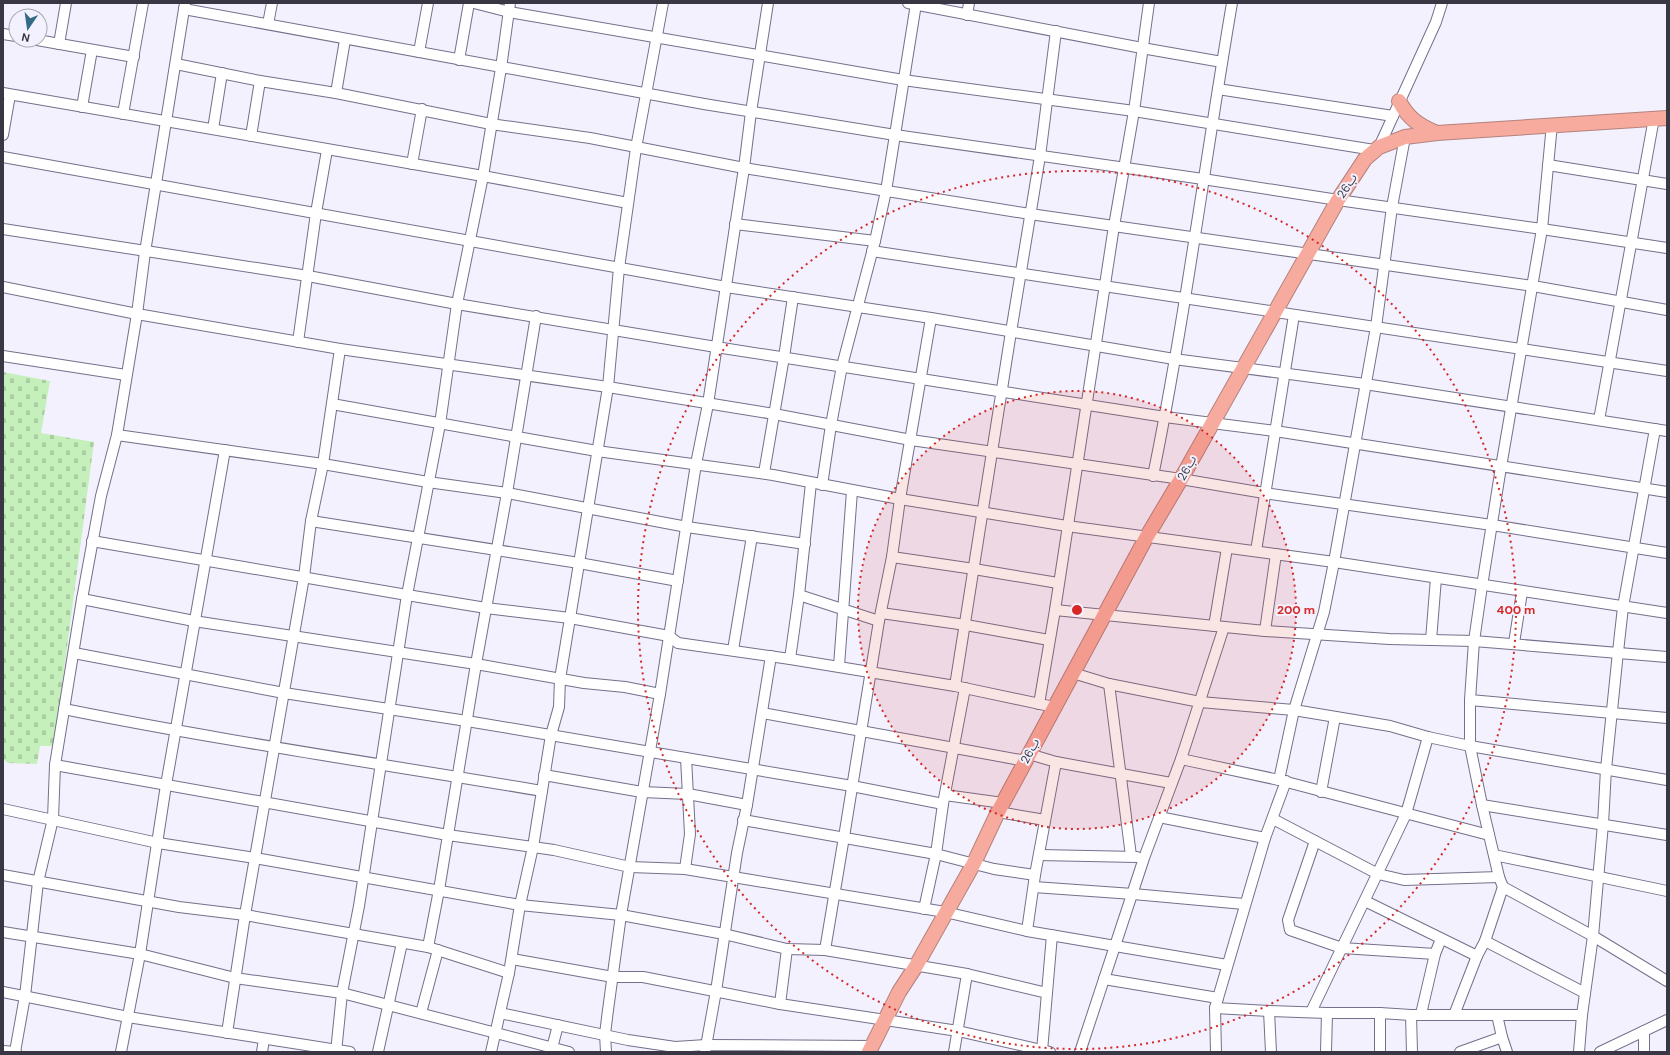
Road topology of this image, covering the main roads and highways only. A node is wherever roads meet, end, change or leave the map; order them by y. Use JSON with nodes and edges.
{"nodes":[{"id":1,"x":1399,"y":101,"type":"road end"},
{"id":2,"x":1660,"y":118,"type":"edge"},
{"id":3,"x":1437,"y":132,"type":"junction"},
{"id":4,"x":870,"y":1049,"type":"edge"}],
"edges":[{"from":1,"to":3,"type":"highway"},
{"from":2,"to":3,"type":"highway","name":"26ب"},
{"from":3,"to":4,"type":"highway","name":"26ب"}]}
